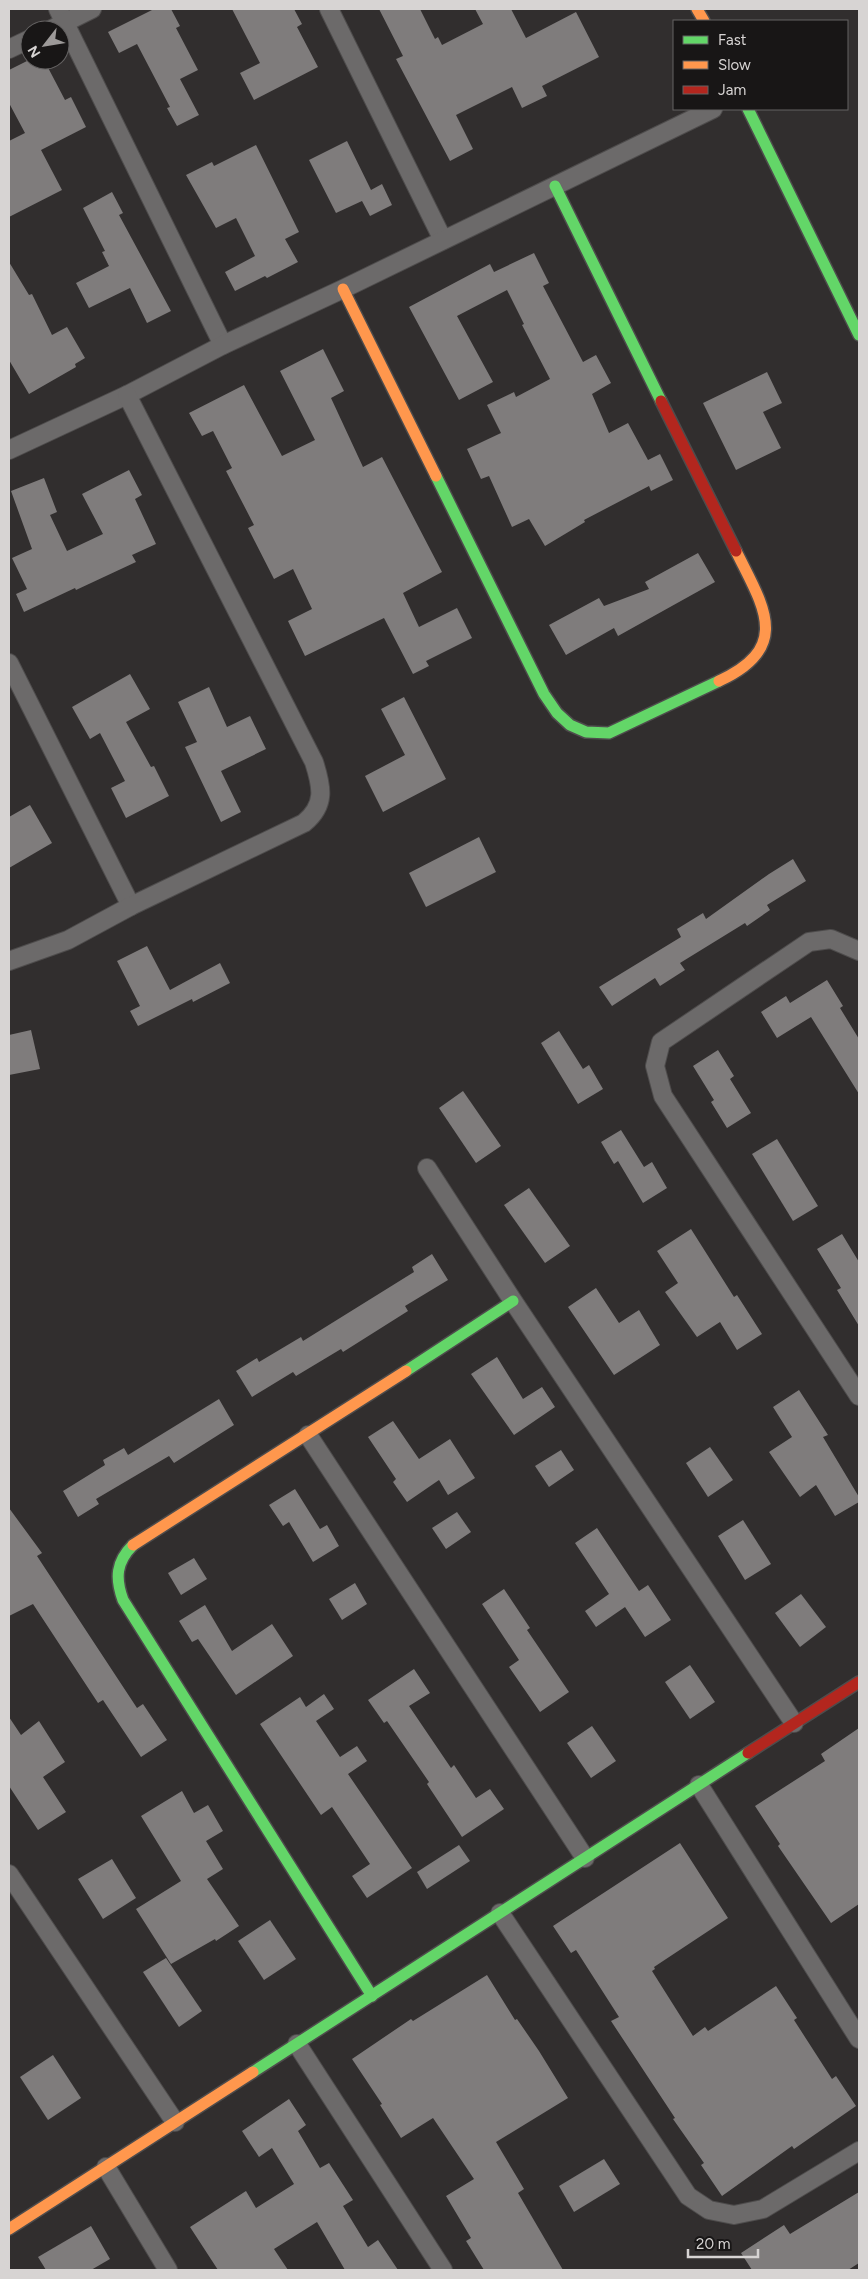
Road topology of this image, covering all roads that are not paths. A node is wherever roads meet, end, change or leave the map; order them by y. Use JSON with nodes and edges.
{"nodes":[{"id":1,"x":92,"y":9,"type":"edge"},
{"id":2,"x":329,"y":9,"type":"edge"},
{"id":3,"x":697,"y":9,"type":"edge"},
{"id":4,"x":61,"y":20,"type":"edge"},
{"id":5,"x":703,"y":20,"type":"edge"},
{"id":6,"x":70,"y":45,"type":"edge"},
{"id":7,"x":710,"y":110,"type":"edge"},
{"id":8,"x":748,"y":110,"type":"edge"},
{"id":9,"x":555,"y":186,"type":"junction"},
{"id":10,"x":442,"y":240,"type":"junction"},
{"id":11,"x":344,"y":289,"type":"junction"},
{"id":12,"x":859,"y":335,"type":"edge"},
{"id":13,"x":223,"y":345,"type":"junction"},
{"id":14,"x":127,"y":395,"type":"junction"},
{"id":15,"x":9,"y":450,"type":"edge"},
{"id":16,"x":9,"y":663,"type":"edge"},
{"id":17,"x":131,"y":906,"type":"junction"},
{"id":18,"x":859,"y":951,"type":"edge"},
{"id":19,"x":9,"y":961,"type":"edge"},
{"id":20,"x":427,"y":1168,"type":"dead end"},
{"id":21,"x":513,"y":1301,"type":"junction"},
{"id":22,"x":859,"y":1396,"type":"edge"},
{"id":23,"x":308,"y":1435,"type":"junction"},
{"id":24,"x":859,"y":1682,"type":"edge"},
{"id":25,"x":794,"y":1723,"type":"junction"},
{"id":26,"x":699,"y":1785,"type":"junction"},
{"id":27,"x":585,"y":1858,"type":"junction"},
{"id":28,"x":9,"y":1874,"type":"edge"},
{"id":29,"x":500,"y":1913,"type":"junction"},
{"id":30,"x":372,"y":1996,"type":"junction"},
{"id":31,"x":859,"y":2039,"type":"edge"},
{"id":32,"x":298,"y":2044,"type":"junction"},
{"id":33,"x":175,"y":2122,"type":"junction"},
{"id":34,"x":859,"y":2151,"type":"edge"},
{"id":35,"x":106,"y":2166,"type":"junction"},
{"id":36,"x":9,"y":2229,"type":"edge"},
{"id":37,"x":168,"y":2270,"type":"edge"},
{"id":38,"x":443,"y":2270,"type":"edge"}],
"edges":[{"from":1,"to":4,"type":"street"},
{"from":2,"to":10,"type":"street"},
{"from":3,"to":5,"type":"street"},
{"from":6,"to":13,"type":"street"},
{"from":7,"to":9,"type":"street"},
{"from":8,"to":12,"type":"street"},
{"from":9,"to":10,"type":"street"},
{"from":9,"to":11,"type":"street"},
{"from":10,"to":11,"type":"street"},
{"from":11,"to":13,"type":"street"},
{"from":13,"to":14,"type":"street"},
{"from":14,"to":15,"type":"street"},
{"from":14,"to":17,"type":"street"},
{"from":16,"to":17,"type":"street"},
{"from":17,"to":19,"type":"street"},
{"from":18,"to":22,"type":"street"},
{"from":20,"to":21,"type":"street"},
{"from":21,"to":23,"type":"street"},
{"from":21,"to":25,"type":"street"},
{"from":23,"to":27,"type":"street"},
{"from":23,"to":30,"type":"street"},
{"from":24,"to":25,"type":"street"},
{"from":25,"to":26,"type":"street"},
{"from":26,"to":27,"type":"street"},
{"from":26,"to":31,"type":"street"},
{"from":27,"to":29,"type":"street"},
{"from":28,"to":33,"type":"street"},
{"from":29,"to":30,"type":"street"},
{"from":29,"to":34,"type":"street"},
{"from":30,"to":32,"type":"street"},
{"from":32,"to":33,"type":"street"},
{"from":32,"to":38,"type":"street"},
{"from":33,"to":35,"type":"street"},
{"from":35,"to":36,"type":"street"},
{"from":35,"to":37,"type":"street"}]}
